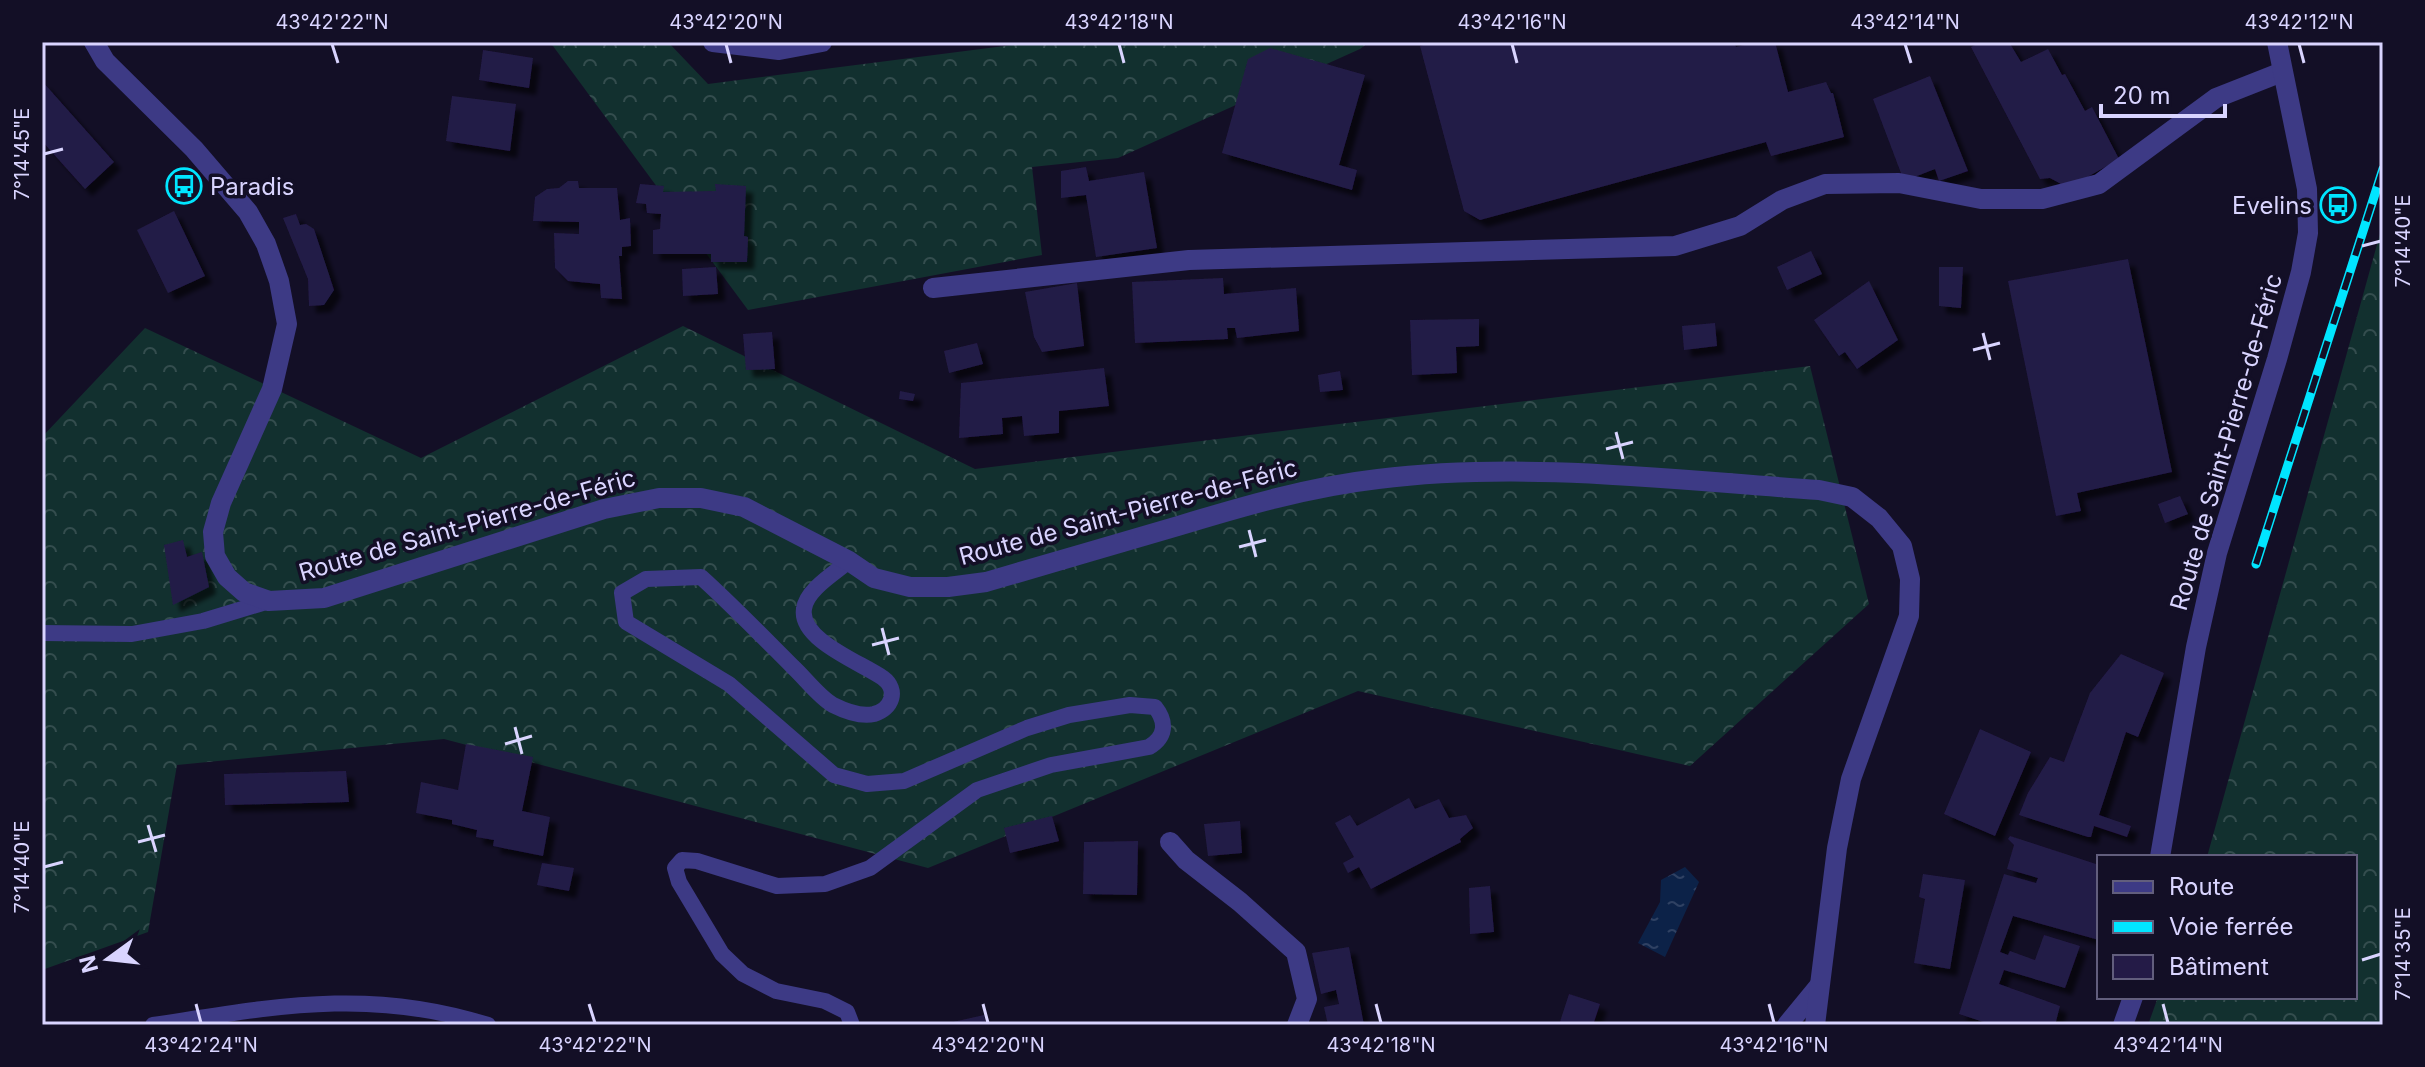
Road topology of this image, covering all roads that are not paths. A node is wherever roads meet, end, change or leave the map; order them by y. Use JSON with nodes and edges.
{"nodes":[{"id":1,"x":94,"y":42,"type":"edge"},
{"id":2,"x":713,"y":42,"type":"edge"},
{"id":3,"x":822,"y":42,"type":"edge"},
{"id":4,"x":2277,"y":42,"type":"edge"},
{"id":5,"x":2282,"y":72,"type":"junction"},
{"id":6,"x":933,"y":288,"type":"dead end"},
{"id":7,"x":849,"y":561,"type":"junction"},
{"id":8,"x":269,"y":601,"type":"junction"},
{"id":9,"x":42,"y":633,"type":"edge"},
{"id":10,"x":1170,"y":842,"type":"dead end"},
{"id":11,"x":2160,"y":855,"type":"edge"},
{"id":12,"x":1819,"y":986,"type":"junction"},
{"id":13,"x":2132,"y":999,"type":"edge"},
{"id":14,"x":153,"y":1025,"type":"edge"},
{"id":15,"x":488,"y":1025,"type":"edge"},
{"id":16,"x":852,"y":1025,"type":"edge"},
{"id":17,"x":1297,"y":1025,"type":"edge"},
{"id":18,"x":1787,"y":1025,"type":"edge"},
{"id":19,"x":1815,"y":1025,"type":"edge"},
{"id":20,"x":2123,"y":1025,"type":"edge"}],
"edges":[{"from":1,"to":8,"type":"street"},
{"from":2,"to":3,"type":"street"},
{"from":4,"to":5,"type":"street","name":"Route de Saint-Pierre-de-Féric"},
{"from":5,"to":6,"type":"street"},
{"from":5,"to":11,"type":"street","name":"Route de Saint-Pierre-de-Féric"},
{"from":7,"to":8,"type":"street","name":"Route de Saint-Pierre-de-Féric"},
{"from":7,"to":12,"type":"street","name":"Route de Saint-Pierre-de-Féric"},
{"from":7,"to":16,"type":"lane"},
{"from":8,"to":9,"type":"lane"},
{"from":10,"to":17,"type":"street"},
{"from":12,"to":18,"type":"street"},
{"from":12,"to":19,"type":"street","name":"Route de Saint-Pierre-de-Féric"},
{"from":13,"to":20,"type":"street"},
{"from":14,"to":15,"type":"lane"}]}
